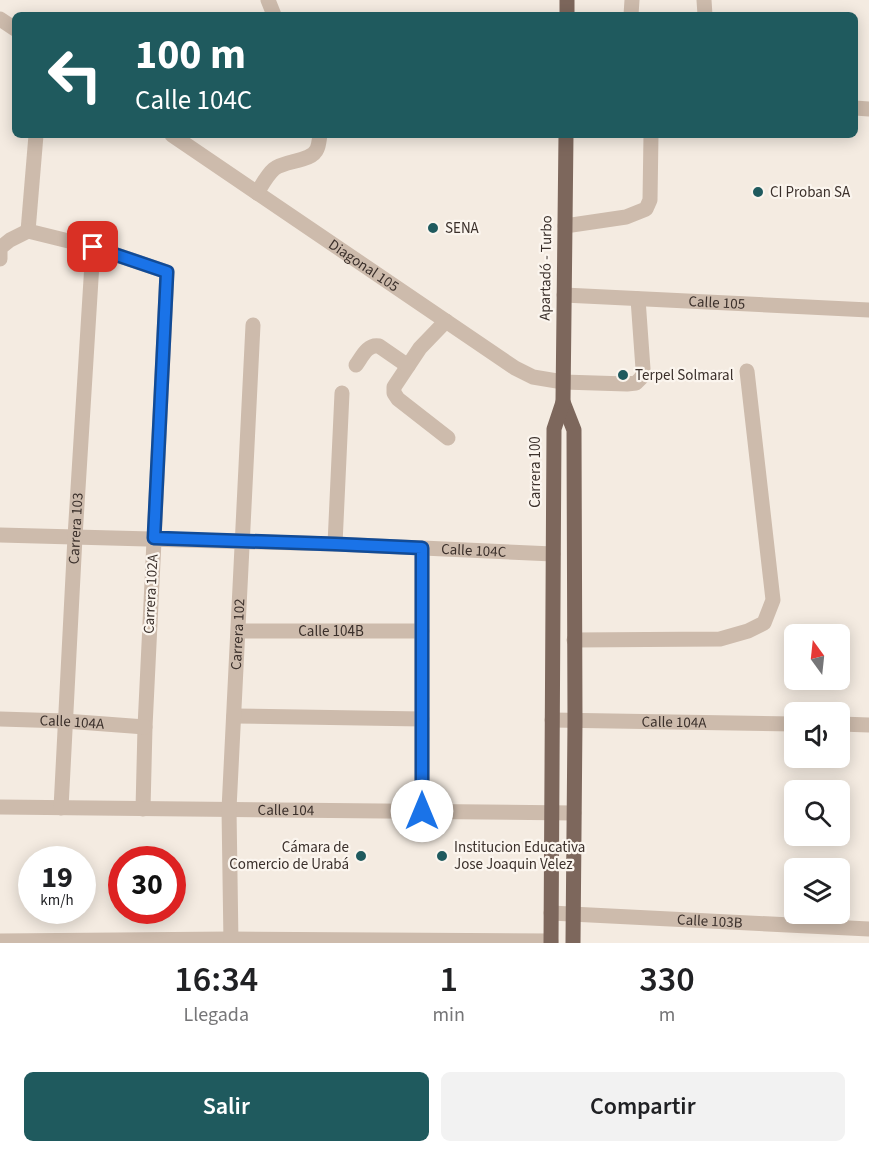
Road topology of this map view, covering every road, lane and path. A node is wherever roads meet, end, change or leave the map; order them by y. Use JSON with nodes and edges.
{"nodes":[{"id":1,"x":36,"y":138,"type":"edge"},
{"id":2,"x":176,"y":138,"type":"edge"},
{"id":3,"x":320,"y":138,"type":"edge"},
{"id":4,"x":566,"y":138,"type":"edge"},
{"id":5,"x":651,"y":138,"type":"edge"},
{"id":6,"x":257,"y":193,"type":"junction"},
{"id":7,"x":565,"y":226,"type":"junction"},
{"id":8,"x":28,"y":231,"type":"junction"},
{"id":9,"x":93,"y":247,"type":"junction"},
{"id":10,"x":0,"y":248,"type":"edge"},
{"id":11,"x":0,"y":259,"type":"edge"},
{"id":12,"x":564,"y":296,"type":"junction"},
{"id":13,"x":638,"y":299,"type":"junction"},
{"id":14,"x":869,"y":310,"type":"edge"},
{"id":15,"x":446,"y":321,"type":"junction"},
{"id":16,"x":253,"y":325,"type":"dead end"},
{"id":17,"x":356,"y":365,"type":"dead end"},
{"id":18,"x":408,"y":366,"type":"junction"},
{"id":19,"x":747,"y":371,"type":"dead end"},
{"id":20,"x":563,"y":382,"type":"junction"},
{"id":21,"x":342,"y":393,"type":"dead end"},
{"id":22,"x":563,"y":402,"type":"junction"},
{"id":23,"x":448,"y":438,"type":"dead end"},
{"id":24,"x":0,"y":535,"type":"edge"},
{"id":25,"x":75,"y":537,"type":"junction"},
{"id":26,"x":154,"y":538,"type":"junction"},
{"id":27,"x":241,"y":541,"type":"junction"},
{"id":28,"x":335,"y":544,"type":"junction"},
{"id":29,"x":422,"y":548,"type":"junction"},
{"id":30,"x":553,"y":554,"type":"junction"},
{"id":31,"x":238,"y":631,"type":"junction"},
{"id":32,"x":422,"y":631,"type":"junction"},
{"id":33,"x":574,"y":640,"type":"junction"},
{"id":34,"x":234,"y":716,"type":"junction"},
{"id":35,"x":0,"y":719,"type":"edge"},
{"id":36,"x":422,"y":719,"type":"junction"},
{"id":37,"x":552,"y":720,"type":"junction"},
{"id":38,"x":575,"y":721,"type":"junction"},
{"id":39,"x":65,"y":722,"type":"junction"},
{"id":40,"x":784,"y":724,"type":"edge"},
{"id":41,"x":850,"y":724,"type":"edge"},
{"id":42,"x":869,"y":724,"type":"edge"},
{"id":43,"x":145,"y":727,"type":"junction"},
{"id":44,"x":0,"y":807,"type":"edge"},
{"id":45,"x":61,"y":808,"type":"junction"},
{"id":46,"x":143,"y":809,"type":"junction"},
{"id":47,"x":229,"y":809,"type":"junction"},
{"id":48,"x":422,"y":811,"type":"junction"},
{"id":49,"x":551,"y":812,"type":"junction"},
{"id":50,"x":573,"y":813,"type":"junction"},
{"id":51,"x":551,"y":913,"type":"junction"},
{"id":52,"x":573,"y":914,"type":"junction"},
{"id":53,"x":866,"y":934,"type":"edge"},
{"id":54,"x":0,"y":941,"type":"edge"},
{"id":55,"x":231,"y":941,"type":"edge"},
{"id":56,"x":551,"y":942,"type":"edge"},
{"id":57,"x":573,"y":943,"type":"edge"}],
"edges":[{"from":1,"to":8,"type":"street"},
{"from":2,"to":6,"type":"street","name":"Diagonal 105"},
{"from":3,"to":6,"type":"street"},
{"from":4,"to":7,"type":"main road","name":"Apartadó - Turbo"},
{"from":5,"to":7,"type":"street"},
{"from":6,"to":15,"type":"street","name":"Diagonal 105"},
{"from":7,"to":12,"type":"main road","name":"Apartadó - Turbo"},
{"from":8,"to":9,"type":"street"},
{"from":8,"to":10,"type":"street"},
{"from":9,"to":25,"type":"street","name":"Carrera 103"},
{"from":9,"to":26,"type":"street","name":"Carrera 102A"},
{"from":10,"to":11,"type":"street"},
{"from":12,"to":13,"type":"street","name":"Calle 105"},
{"from":12,"to":20,"type":"main road","name":"Apartadó - Turbo"},
{"from":13,"to":14,"type":"street","name":"Calle 105"},
{"from":13,"to":20,"type":"street","name":"Diagonal 105"},
{"from":15,"to":18,"type":"street"},
{"from":15,"to":20,"type":"street","name":"Diagonal 105"},
{"from":16,"to":27,"type":"street","name":"Carrera 102"},
{"from":17,"to":18,"type":"street"},
{"from":18,"to":23,"type":"street"},
{"from":19,"to":33,"type":"street"},
{"from":20,"to":22,"type":"main road","name":"Apartadó - Turbo"},
{"from":21,"to":28,"type":"street"},
{"from":22,"to":30,"type":"main road","name":"Carrera 100"},
{"from":22,"to":33,"type":"main road"},
{"from":24,"to":25,"type":"street","name":"Calle 104C"},
{"from":25,"to":26,"type":"street","name":"Calle 104C"},
{"from":25,"to":39,"type":"street","name":"Carrera 103"},
{"from":26,"to":27,"type":"street","name":"Calle 104C"},
{"from":26,"to":43,"type":"street","name":"Carrera 102A"},
{"from":27,"to":28,"type":"street","name":"Calle 104C"},
{"from":27,"to":31,"type":"street","name":"Carrera 102"},
{"from":28,"to":29,"type":"street","name":"Calle 104C"},
{"from":29,"to":30,"type":"street","name":"Calle 104C"},
{"from":29,"to":32,"type":"street"},
{"from":30,"to":37,"type":"main road","name":"Carrera 100"},
{"from":31,"to":32,"type":"street","name":"Calle 104B"},
{"from":31,"to":34,"type":"street","name":"Carrera 102"},
{"from":32,"to":36,"type":"street"},
{"from":33,"to":38,"type":"main road"},
{"from":34,"to":36,"type":"street"},
{"from":34,"to":47,"type":"street","name":"Carrera 102"},
{"from":35,"to":39,"type":"street","name":"Calle 104A"},
{"from":36,"to":48,"type":"street"},
{"from":37,"to":38,"type":"street","name":"Calle 104A"},
{"from":37,"to":49,"type":"main road","name":"Carrera 100"},
{"from":38,"to":40,"type":"street","name":"Calle 104A"},
{"from":38,"to":50,"type":"main road"},
{"from":39,"to":43,"type":"street","name":"Calle 104A"},
{"from":39,"to":45,"type":"street","name":"Carrera 103"},
{"from":41,"to":42,"type":"street"},
{"from":43,"to":46,"type":"street","name":"Carrera 102A"},
{"from":44,"to":45,"type":"street","name":"Calle 104"},
{"from":45,"to":46,"type":"street","name":"Calle 104"},
{"from":46,"to":47,"type":"street","name":"Calle 104"},
{"from":47,"to":48,"type":"street","name":"Calle 104"},
{"from":47,"to":55,"type":"street","name":"Carrera 102"},
{"from":48,"to":49,"type":"street","name":"Calle 104"},
{"from":49,"to":50,"type":"street","name":"Calle 104"},
{"from":49,"to":51,"type":"main road","name":"Carrera 100"},
{"from":50,"to":52,"type":"main road"},
{"from":51,"to":52,"type":"street","name":"Calle 103B"},
{"from":51,"to":56,"type":"main road","name":"Carrera 100"},
{"from":52,"to":53,"type":"street","name":"Calle 103B"},
{"from":52,"to":57,"type":"main road"},
{"from":54,"to":55,"type":"street"},
{"from":55,"to":56,"type":"street"}]}
